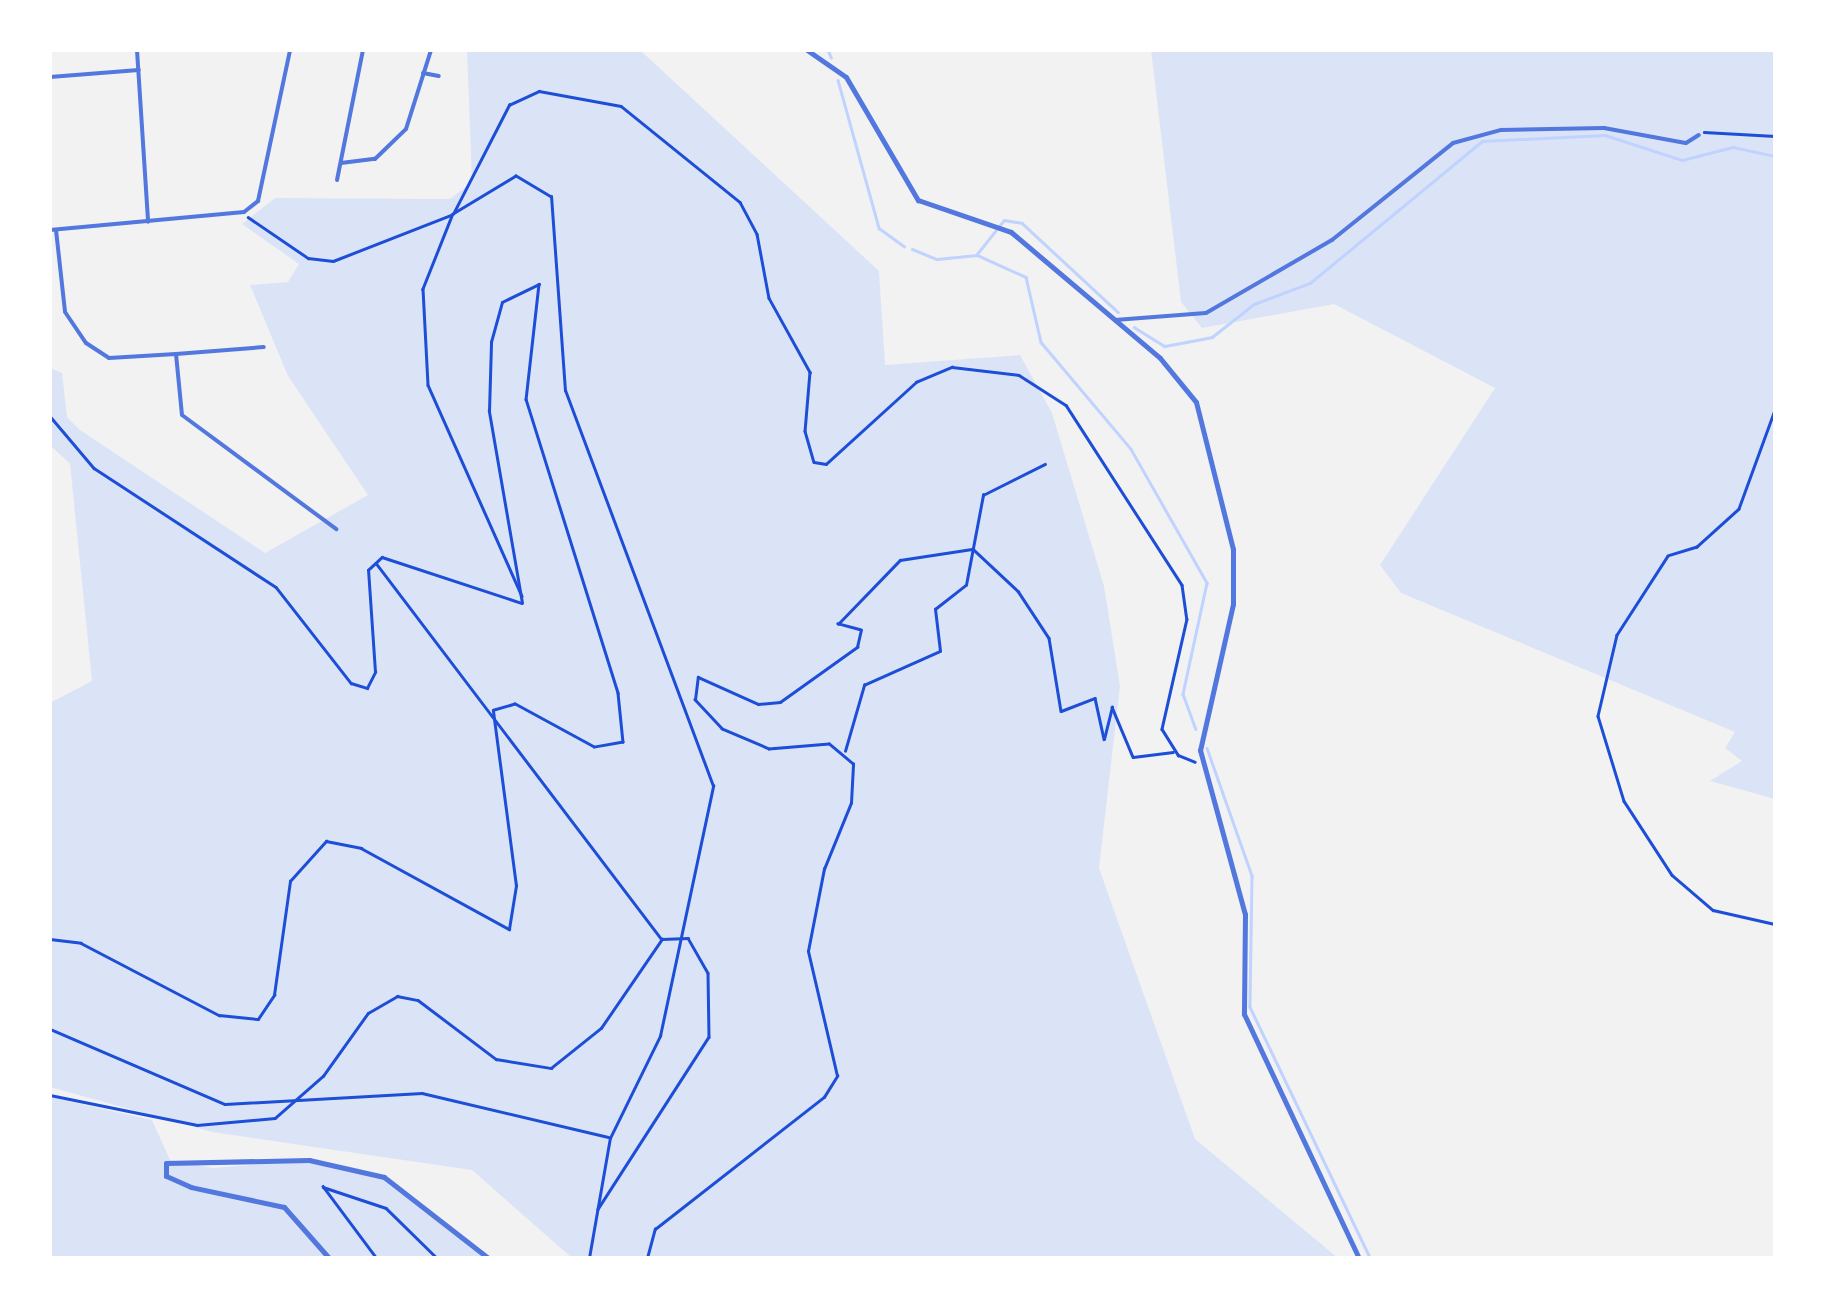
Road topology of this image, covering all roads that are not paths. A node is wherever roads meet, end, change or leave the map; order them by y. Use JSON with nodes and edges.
{"nodes":[{"id":1,"x":137,"y":50,"type":"edge"},
{"id":2,"x":290,"y":50,"type":"edge"},
{"id":3,"x":363,"y":50,"type":"edge"},
{"id":4,"x":431,"y":50,"type":"edge"},
{"id":5,"x":807,"y":50,"type":"edge"},
{"id":6,"x":139,"y":70,"type":"junction"},
{"id":7,"x":424,"y":72,"type":"junction"},
{"id":8,"x":439,"y":76,"type":"dead end"},
{"id":9,"x":50,"y":77,"type":"edge"},
{"id":10,"x":1699,"y":135,"type":"road end"},
{"id":11,"x":341,"y":163,"type":"junction"},
{"id":12,"x":337,"y":180,"type":"dead end"},
{"id":13,"x":148,"y":222,"type":"junction"},
{"id":14,"x":53,"y":230,"type":"edge"},
{"id":15,"x":1113,"y":320,"type":"junction"},
{"id":16,"x":264,"y":346,"type":"dead end"},
{"id":17,"x":176,"y":354,"type":"junction"},
{"id":18,"x":336,"y":529,"type":"dead end"},
{"id":19,"x":329,"y":1258,"type":"edge"},
{"id":20,"x":488,"y":1258,"type":"edge"},
{"id":21,"x":1359,"y":1258,"type":"edge"}],
"edges":[{"from":1,"to":6,"type":"street"},
{"from":2,"to":13,"type":"street"},
{"from":3,"to":11,"type":"street"},
{"from":4,"to":7,"type":"street"},
{"from":5,"to":15,"type":"street"},
{"from":6,"to":9,"type":"street"},
{"from":6,"to":13,"type":"street"},
{"from":7,"to":8,"type":"street"},
{"from":7,"to":11,"type":"street"},
{"from":10,"to":15,"type":"street"},
{"from":11,"to":12,"type":"street"},
{"from":13,"to":14,"type":"street"},
{"from":14,"to":17,"type":"street"},
{"from":15,"to":21,"type":"street"},
{"from":16,"to":17,"type":"street"},
{"from":17,"to":18,"type":"street"},
{"from":19,"to":20,"type":"street"}]}
